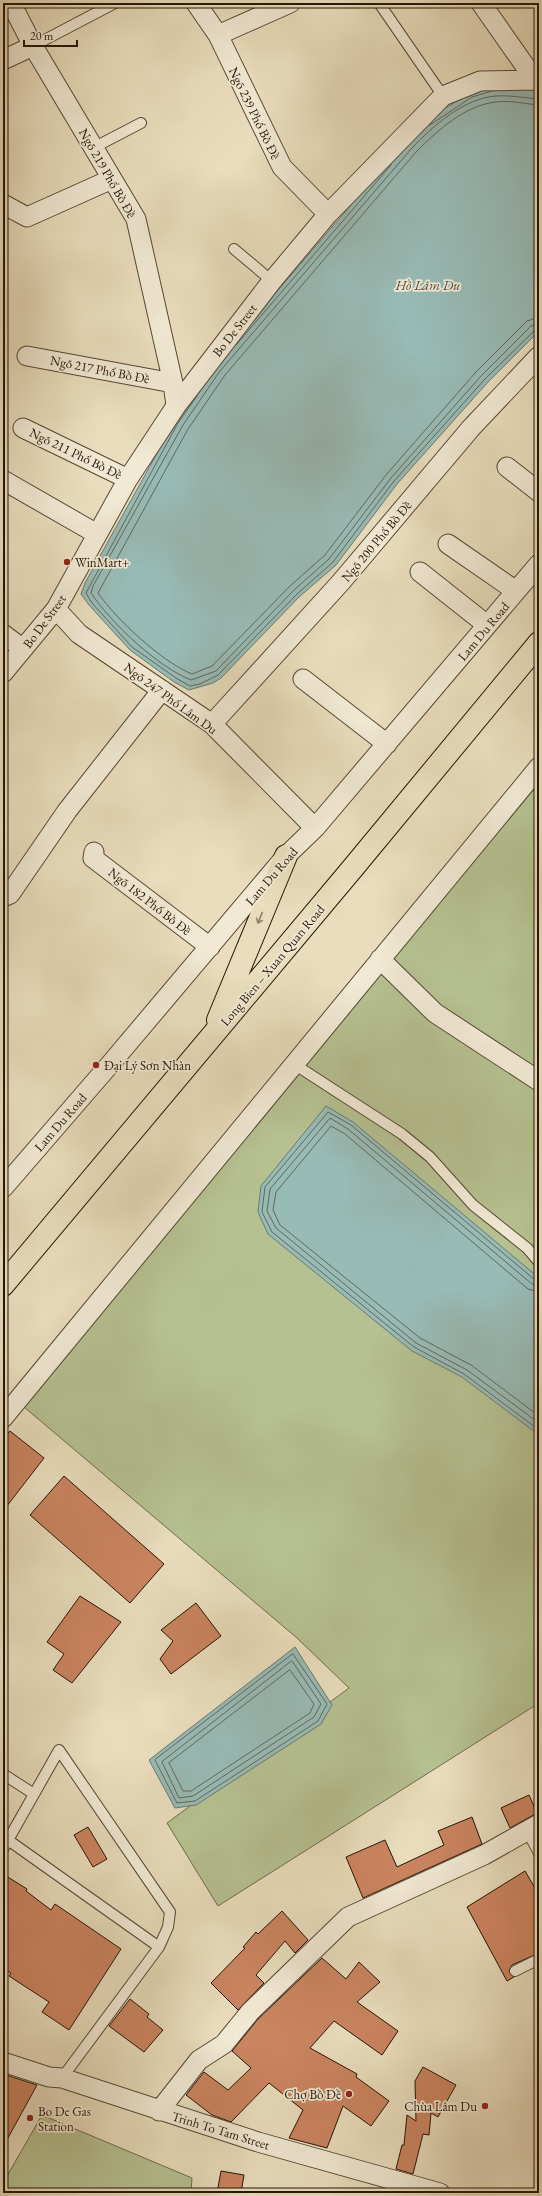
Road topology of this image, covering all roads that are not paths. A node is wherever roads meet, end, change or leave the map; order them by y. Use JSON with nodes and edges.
{"nodes":[{"id":1,"x":11,"y":3,"type":"edge"},
{"id":2,"x":115,"y":3,"type":"edge"},
{"id":3,"x":196,"y":3,"type":"edge"},
{"id":4,"x":290,"y":3,"type":"edge"},
{"id":5,"x":379,"y":3,"type":"edge"},
{"id":6,"x":482,"y":3,"type":"edge"},
{"id":7,"x":218,"y":35,"type":"junction"},
{"id":8,"x":33,"y":46,"type":"junction"},
{"id":9,"x":3,"y":60,"type":"edge"},
{"id":10,"x":538,"y":77,"type":"edge"},
{"id":11,"x":443,"y":96,"type":"junction"},
{"id":12,"x":141,"y":124,"type":"dead end"},
{"id":13,"x":93,"y":148,"type":"junction"},
{"id":14,"x":112,"y":179,"type":"junction"},
{"id":15,"x":3,"y":204,"type":"edge"},
{"id":16,"x":328,"y":214,"type":"junction"},
{"id":17,"x":234,"y":249,"type":"dead end"},
{"id":18,"x":272,"y":281,"type":"junction"},
{"id":19,"x":27,"y":356,"type":"dead end"},
{"id":20,"x":539,"y":356,"type":"edge"},
{"id":21,"x":173,"y":383,"type":"junction"},
{"id":22,"x":176,"y":406,"type":"junction"},
{"id":23,"x":23,"y":428,"type":"dead end"},
{"id":24,"x":507,"y":467,"type":"dead end"},
{"id":25,"x":128,"y":478,"type":"junction"},
{"id":26,"x":3,"y":480,"type":"edge"},
{"id":27,"x":539,"y":492,"type":"edge"},
{"id":28,"x":97,"y":534,"type":"junction"},
{"id":29,"x":448,"y":544,"type":"dead end"},
{"id":30,"x":539,"y":564,"type":"edge"},
{"id":31,"x":420,"y":572,"type":"dead end"},
{"id":32,"x":516,"y":591,"type":"junction"},
{"id":33,"x":56,"y":609,"type":"junction"},
{"id":34,"x":487,"y":625,"type":"junction"},
{"id":35,"x":3,"y":634,"type":"edge"},
{"id":36,"x":539,"y":643,"type":"edge"},
{"id":37,"x":23,"y":649,"type":"junction"},
{"id":38,"x":3,"y":673,"type":"edge"},
{"id":39,"x":303,"y":680,"type":"dead end"},
{"id":40,"x":162,"y":690,"type":"junction"},
{"id":41,"x":212,"y":724,"type":"junction"},
{"id":42,"x":387,"y":744,"type":"junction"},
{"id":43,"x":539,"y":768,"type":"edge"},
{"id":44,"x":315,"y":828,"type":"junction"},
{"id":45,"x":94,"y":852,"type":"dead end"},
{"id":46,"x":286,"y":856,"type":"junction"},
{"id":47,"x":3,"y":897,"type":"edge"},
{"id":48,"x":210,"y":947,"type":"junction"},
{"id":49,"x":380,"y":959,"type":"junction"},
{"id":50,"x":210,"y":1039,"type":"junction"},
{"id":51,"x":294,"y":1064,"type":"junction"},
{"id":52,"x":539,"y":1081,"type":"edge"},
{"id":53,"x":3,"y":1188,"type":"edge"},
{"id":54,"x":539,"y":1262,"type":"edge"},
{"id":55,"x":3,"y":1285,"type":"edge"},
{"id":56,"x":3,"y":1418,"type":"edge"},
{"id":57,"x":3,"y":1774,"type":"edge"},
{"id":58,"x":34,"y":1794,"type":"junction"},
{"id":59,"x":533,"y":1828,"type":"edge"},
{"id":60,"x":5,"y":1844,"type":"edge"},
{"id":61,"x":539,"y":1853,"type":"edge"},
{"id":62,"x":159,"y":1947,"type":"junction"},
{"id":63,"x":539,"y":1959,"type":"edge"},
{"id":64,"x":515,"y":1970,"type":"dead end"},
{"id":65,"x":3,"y":2062,"type":"edge"},
{"id":66,"x":62,"y":2078,"type":"junction"},
{"id":67,"x":159,"y":2111,"type":"junction"},
{"id":68,"x":440,"y":2193,"type":"edge"}],
"edges":[{"from":1,"to":8,"type":"street","name":"Ngõ 219 Phố Bồ Đề"},
{"from":2,"to":8,"type":"lane"},
{"from":3,"to":7,"type":"street","name":"Ngõ 239 Phố Bồ Đề"},
{"from":4,"to":7,"type":"street"},
{"from":5,"to":11,"type":"lane"},
{"from":6,"to":10,"type":"street"},
{"from":7,"to":16,"type":"street","name":"Ngõ 239 Phố Bồ Đề"},
{"from":8,"to":9,"type":"street"},
{"from":8,"to":13,"type":"street","name":"Ngõ 219 Phố Bồ Đề"},
{"from":10,"to":11,"type":"street","name":"Bo De Street"},
{"from":11,"to":16,"type":"street","name":"Bo De Street"},
{"from":12,"to":13,"type":"lane"},
{"from":13,"to":14,"type":"street","name":"Ngõ 219 Phố Bồ Đề"},
{"from":14,"to":15,"type":"street"},
{"from":14,"to":21,"type":"street","name":"Ngõ 219 Phố Bồ Đề"},
{"from":16,"to":18,"type":"street","name":"Bo De Street"},
{"from":17,"to":18,"type":"lane"},
{"from":18,"to":22,"type":"street","name":"Bo De Street"},
{"from":19,"to":21,"type":"street","name":"Ngõ 217 Phố Bồ Đề"},
{"from":20,"to":41,"type":"street","name":"Ngõ 200 Phố Bồ Đề"},
{"from":21,"to":22,"type":"street","name":"Ngõ 219 Phố Bồ Đề"},
{"from":22,"to":25,"type":"street","name":"Bo De Street"},
{"from":23,"to":25,"type":"street","name":"Ngõ 211 Phố Bồ Đề"},
{"from":24,"to":27,"type":"street"},
{"from":25,"to":28,"type":"street","name":"Bo De Street"},
{"from":26,"to":28,"type":"street"},
{"from":28,"to":33,"type":"street","name":"Bo De Street"},
{"from":29,"to":32,"type":"street"},
{"from":30,"to":32,"type":"street","name":"Lam Du Road"},
{"from":31,"to":34,"type":"street"},
{"from":32,"to":34,"type":"street","name":"Lam Du Road"},
{"from":33,"to":37,"type":"street","name":"Bo De Street"},
{"from":33,"to":40,"type":"street","name":"Ngõ 247 Phố Lâm Du"},
{"from":34,"to":42,"type":"street","name":"Lam Du Road"},
{"from":35,"to":37,"type":"street"},
{"from":36,"to":50,"type":"main road","name":"Long Bien – Xuan Quan Road"},
{"from":37,"to":38,"type":"street","name":"Bo De Street"},
{"from":39,"to":42,"type":"street"},
{"from":40,"to":41,"type":"street","name":"Ngõ 247 Phố Lâm Du"},
{"from":40,"to":47,"type":"street"},
{"from":41,"to":44,"type":"street","name":"Ngõ 247 Phố Lâm Du"},
{"from":42,"to":44,"type":"street","name":"Lam Du Road"},
{"from":43,"to":49,"type":"street"},
{"from":44,"to":46,"type":"street","name":"Lam Du Road"},
{"from":45,"to":48,"type":"street","name":"Ngõ 182 Phố Bồ Đề"},
{"from":46,"to":48,"type":"street","name":"Lam Du Road"},
{"from":46,"to":50,"type":"main road","one_way":true},
{"from":48,"to":53,"type":"street","name":"Lam Du Road"},
{"from":49,"to":51,"type":"street"},
{"from":49,"to":52,"type":"street"},
{"from":50,"to":55,"type":"main road","name":"Long Bien – Xuan Quan Road"},
{"from":51,"to":54,"type":"lane"},
{"from":51,"to":56,"type":"street"},
{"from":57,"to":58,"type":"lane"},
{"from":58,"to":60,"type":"lane"},
{"from":58,"to":62,"type":"lane"},
{"from":59,"to":61,"type":"lane"},
{"from":59,"to":67,"type":"street"},
{"from":60,"to":62,"type":"lane"},
{"from":62,"to":66,"type":"lane"},
{"from":63,"to":64,"type":"lane"},
{"from":65,"to":66,"type":"street","name":"Trinh To Tam Street"},
{"from":66,"to":67,"type":"street","name":"Trinh To Tam Street"},
{"from":67,"to":68,"type":"street","name":"Trinh To Tam Street"}]}
